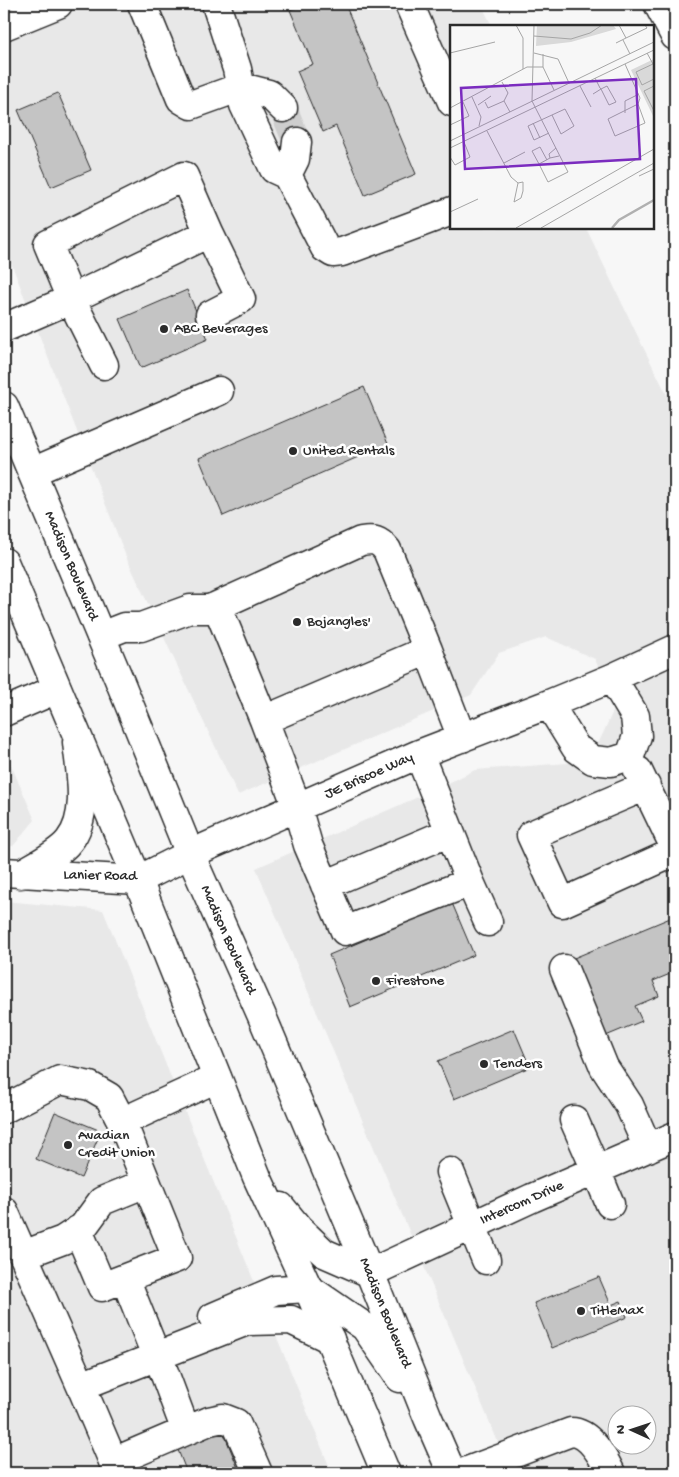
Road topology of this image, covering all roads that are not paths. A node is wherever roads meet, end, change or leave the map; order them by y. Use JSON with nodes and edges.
{"nodes":[{"id":1,"x":58,"y":4,"type":"edge"},
{"id":2,"x":142,"y":4,"type":"edge"},
{"id":3,"x":216,"y":4,"type":"edge"},
{"id":4,"x":409,"y":4,"type":"edge"},
{"id":5,"x":658,"y":4,"type":"edge"},
{"id":6,"x":4,"y":26,"type":"edge"},
{"id":7,"x":675,"y":36,"type":"edge"},
{"id":8,"x":241,"y":87,"type":"junction"},
{"id":9,"x":450,"y":97,"type":"edge"},
{"id":10,"x":283,"y":108,"type":"tunnel mouth"},
{"id":11,"x":297,"y":142,"type":"tunnel mouth"},
{"id":12,"x":286,"y":175,"type":"junction"},
{"id":13,"x":450,"y":212,"type":"edge"},
{"id":14,"x":209,"y":233,"type":"junction"},
{"id":15,"x":71,"y":299,"type":"junction"},
{"id":16,"x":210,"y":315,"type":"dead end"},
{"id":17,"x":4,"y":328,"type":"edge"},
{"id":18,"x":104,"y":365,"type":"dead end"},
{"id":19,"x":219,"y":391,"type":"dead end"},
{"id":20,"x":4,"y":406,"type":"edge"},
{"id":21,"x":32,"y":472,"type":"junction"},
{"id":22,"x":4,"y":562,"type":"edge"},
{"id":23,"x":217,"y":606,"type":"junction"},
{"id":24,"x":101,"y":636,"type":"junction"},
{"id":25,"x":675,"y":649,"type":"edge"},
{"id":26,"x":428,"y":650,"type":"junction"},
{"id":27,"x":612,"y":678,"type":"junction"},
{"id":28,"x":57,"y":689,"type":"junction"},
{"id":29,"x":549,"y":704,"type":"junction"},
{"id":30,"x":4,"y":712,"type":"edge"},
{"id":31,"x":264,"y":720,"type":"junction"},
{"id":32,"x":77,"y":736,"type":"junction"},
{"id":33,"x":462,"y":738,"type":"junction"},
{"id":34,"x":419,"y":754,"type":"junction"},
{"id":35,"x":630,"y":756,"type":"junction"},
{"id":36,"x":646,"y":786,"type":"junction"},
{"id":37,"x":297,"y":807,"type":"junction"},
{"id":38,"x":450,"y":832,"type":"junction"},
{"id":39,"x":675,"y":850,"type":"edge"},
{"id":40,"x":190,"y":854,"type":"junction"},
{"id":41,"x":12,"y":873,"type":"edge"},
{"id":42,"x":138,"y":880,"type":"junction"},
{"id":43,"x":470,"y":882,"type":"junction"},
{"id":44,"x":325,"y":884,"type":"junction"},
{"id":45,"x":488,"y":922,"type":"dead end"},
{"id":46,"x":564,"y":969,"type":"dead end"},
{"id":47,"x":217,"y":1078,"type":"junction"},
{"id":48,"x":4,"y":1109,"type":"edge"},
{"id":49,"x":574,"y":1120,"type":"dead end"},
{"id":50,"x":122,"y":1122,"type":"junction"},
{"id":51,"x":675,"y":1136,"type":"edge"},
{"id":52,"x":648,"y":1148,"type":"junction"},
{"id":53,"x":596,"y":1170,"type":"junction"},
{"id":54,"x":450,"y":1172,"type":"dead end"},
{"id":55,"x":257,"y":1177,"type":"junction"},
{"id":56,"x":146,"y":1184,"type":"junction"},
{"id":57,"x":610,"y":1204,"type":"dead end"},
{"id":58,"x":4,"y":1211,"type":"edge"},
{"id":59,"x":472,"y":1225,"type":"junction"},
{"id":60,"x":78,"y":1230,"type":"junction"},
{"id":61,"x":23,"y":1255,"type":"junction"},
{"id":62,"x":486,"y":1260,"type":"dead end"},
{"id":63,"x":370,"y":1273,"type":"junction"},
{"id":64,"x":125,"y":1278,"type":"junction"},
{"id":65,"x":308,"y":1288,"type":"junction"},
{"id":66,"x":330,"y":1339,"type":"junction"},
{"id":67,"x":154,"y":1349,"type":"junction"},
{"id":68,"x":79,"y":1380,"type":"junction"},
{"id":69,"x":428,"y":1418,"type":"junction"},
{"id":70,"x":186,"y":1431,"type":"junction"},
{"id":71,"x":115,"y":1468,"type":"edge"},
{"id":72,"x":258,"y":1473,"type":"edge"},
{"id":73,"x":386,"y":1473,"type":"edge"},
{"id":74,"x":452,"y":1473,"type":"edge"},
{"id":75,"x":462,"y":1473,"type":"edge"},
{"id":76,"x":611,"y":1473,"type":"edge"}],
"edges":[{"from":1,"to":6,"type":"main road"},
{"from":2,"to":8,"type":"main road"},
{"from":3,"to":8,"type":"main road"},
{"from":4,"to":9,"type":"main road"},
{"from":5,"to":7,"type":"main road"},
{"from":8,"to":10,"type":"main road"},
{"from":8,"to":12,"type":"main road"},
{"from":11,"to":12,"type":"main road"},
{"from":12,"to":13,"type":"main road"},
{"from":14,"to":15,"type":"main road"},
{"from":14,"to":15,"type":"main road"},
{"from":14,"to":16,"type":"main road"},
{"from":15,"to":17,"type":"main road"},
{"from":15,"to":18,"type":"main road"},
{"from":19,"to":21,"type":"main road"},
{"from":20,"to":21,"type":"main road","name":"Madison Boulevard"},
{"from":21,"to":24,"type":"main road","name":"Madison Boulevard"},
{"from":22,"to":28,"type":"main road"},
{"from":23,"to":24,"type":"main road"},
{"from":23,"to":26,"type":"main road"},
{"from":23,"to":31,"type":"main road"},
{"from":24,"to":40,"type":"main road","name":"Madison Boulevard"},
{"from":25,"to":27,"type":"main road","name":"JE Briscoe Way"},
{"from":26,"to":31,"type":"main road"},
{"from":26,"to":33,"type":"main road"},
{"from":27,"to":29,"type":"main road","name":"JE Briscoe Way"},
{"from":27,"to":35,"type":"main road"},
{"from":28,"to":30,"type":"main road"},
{"from":28,"to":32,"type":"main road"},
{"from":29,"to":33,"type":"main road","name":"JE Briscoe Way"},
{"from":29,"to":35,"type":"main road"},
{"from":31,"to":37,"type":"main road"},
{"from":32,"to":41,"type":"main road"},
{"from":32,"to":42,"type":"main road"},
{"from":33,"to":34,"type":"main road","name":"JE Briscoe Way"},
{"from":34,"to":37,"type":"main road","name":"JE Briscoe Way"},
{"from":34,"to":38,"type":"main road"},
{"from":35,"to":36,"type":"main road"},
{"from":36,"to":39,"type":"main road"},
{"from":36,"to":39,"type":"main road"},
{"from":37,"to":40,"type":"main road","name":"JE Briscoe Way"},
{"from":37,"to":44,"type":"main road"},
{"from":38,"to":43,"type":"main road"},
{"from":38,"to":44,"type":"main road"},
{"from":40,"to":42,"type":"main road","name":"Lanier Road"},
{"from":40,"to":63,"type":"main road","name":"Madison Boulevard"},
{"from":41,"to":42,"type":"main road","name":"Lanier Road"},
{"from":42,"to":47,"type":"main road"},
{"from":43,"to":44,"type":"main road"},
{"from":43,"to":45,"type":"main road"},
{"from":46,"to":52,"type":"main road"},
{"from":47,"to":50,"type":"main road"},
{"from":47,"to":55,"type":"main road"},
{"from":48,"to":50,"type":"main road"},
{"from":49,"to":53,"type":"main road"},
{"from":50,"to":56,"type":"main road"},
{"from":51,"to":52,"type":"main road","name":"Intercom Drive"},
{"from":52,"to":53,"type":"main road","name":"Intercom Drive"},
{"from":53,"to":57,"type":"main road"},
{"from":53,"to":59,"type":"main road","name":"Intercom Drive"},
{"from":54,"to":59,"type":"main road"},
{"from":55,"to":63,"type":"main road"},
{"from":55,"to":65,"type":"main road"},
{"from":56,"to":60,"type":"main road"},
{"from":56,"to":64,"type":"main road"},
{"from":58,"to":61,"type":"main road"},
{"from":59,"to":62,"type":"main road"},
{"from":59,"to":63,"type":"main road","name":"Intercom Drive"},
{"from":60,"to":61,"type":"main road"},
{"from":60,"to":64,"type":"main road"},
{"from":61,"to":68,"type":"main road"},
{"from":63,"to":69,"type":"main road","name":"Madison Boulevard"},
{"from":64,"to":67,"type":"main road"},
{"from":65,"to":66,"type":"main road"},
{"from":65,"to":67,"type":"main road"},
{"from":65,"to":69,"type":"main road"},
{"from":66,"to":67,"type":"main road"},
{"from":66,"to":73,"type":"main road"},
{"from":67,"to":68,"type":"main road"},
{"from":67,"to":70,"type":"main road"},
{"from":68,"to":71,"type":"main road"},
{"from":69,"to":74,"type":"main road","name":"Madison Boulevard"},
{"from":70,"to":71,"type":"main road"},
{"from":70,"to":72,"type":"main road"},
{"from":75,"to":76,"type":"main road"}]}
